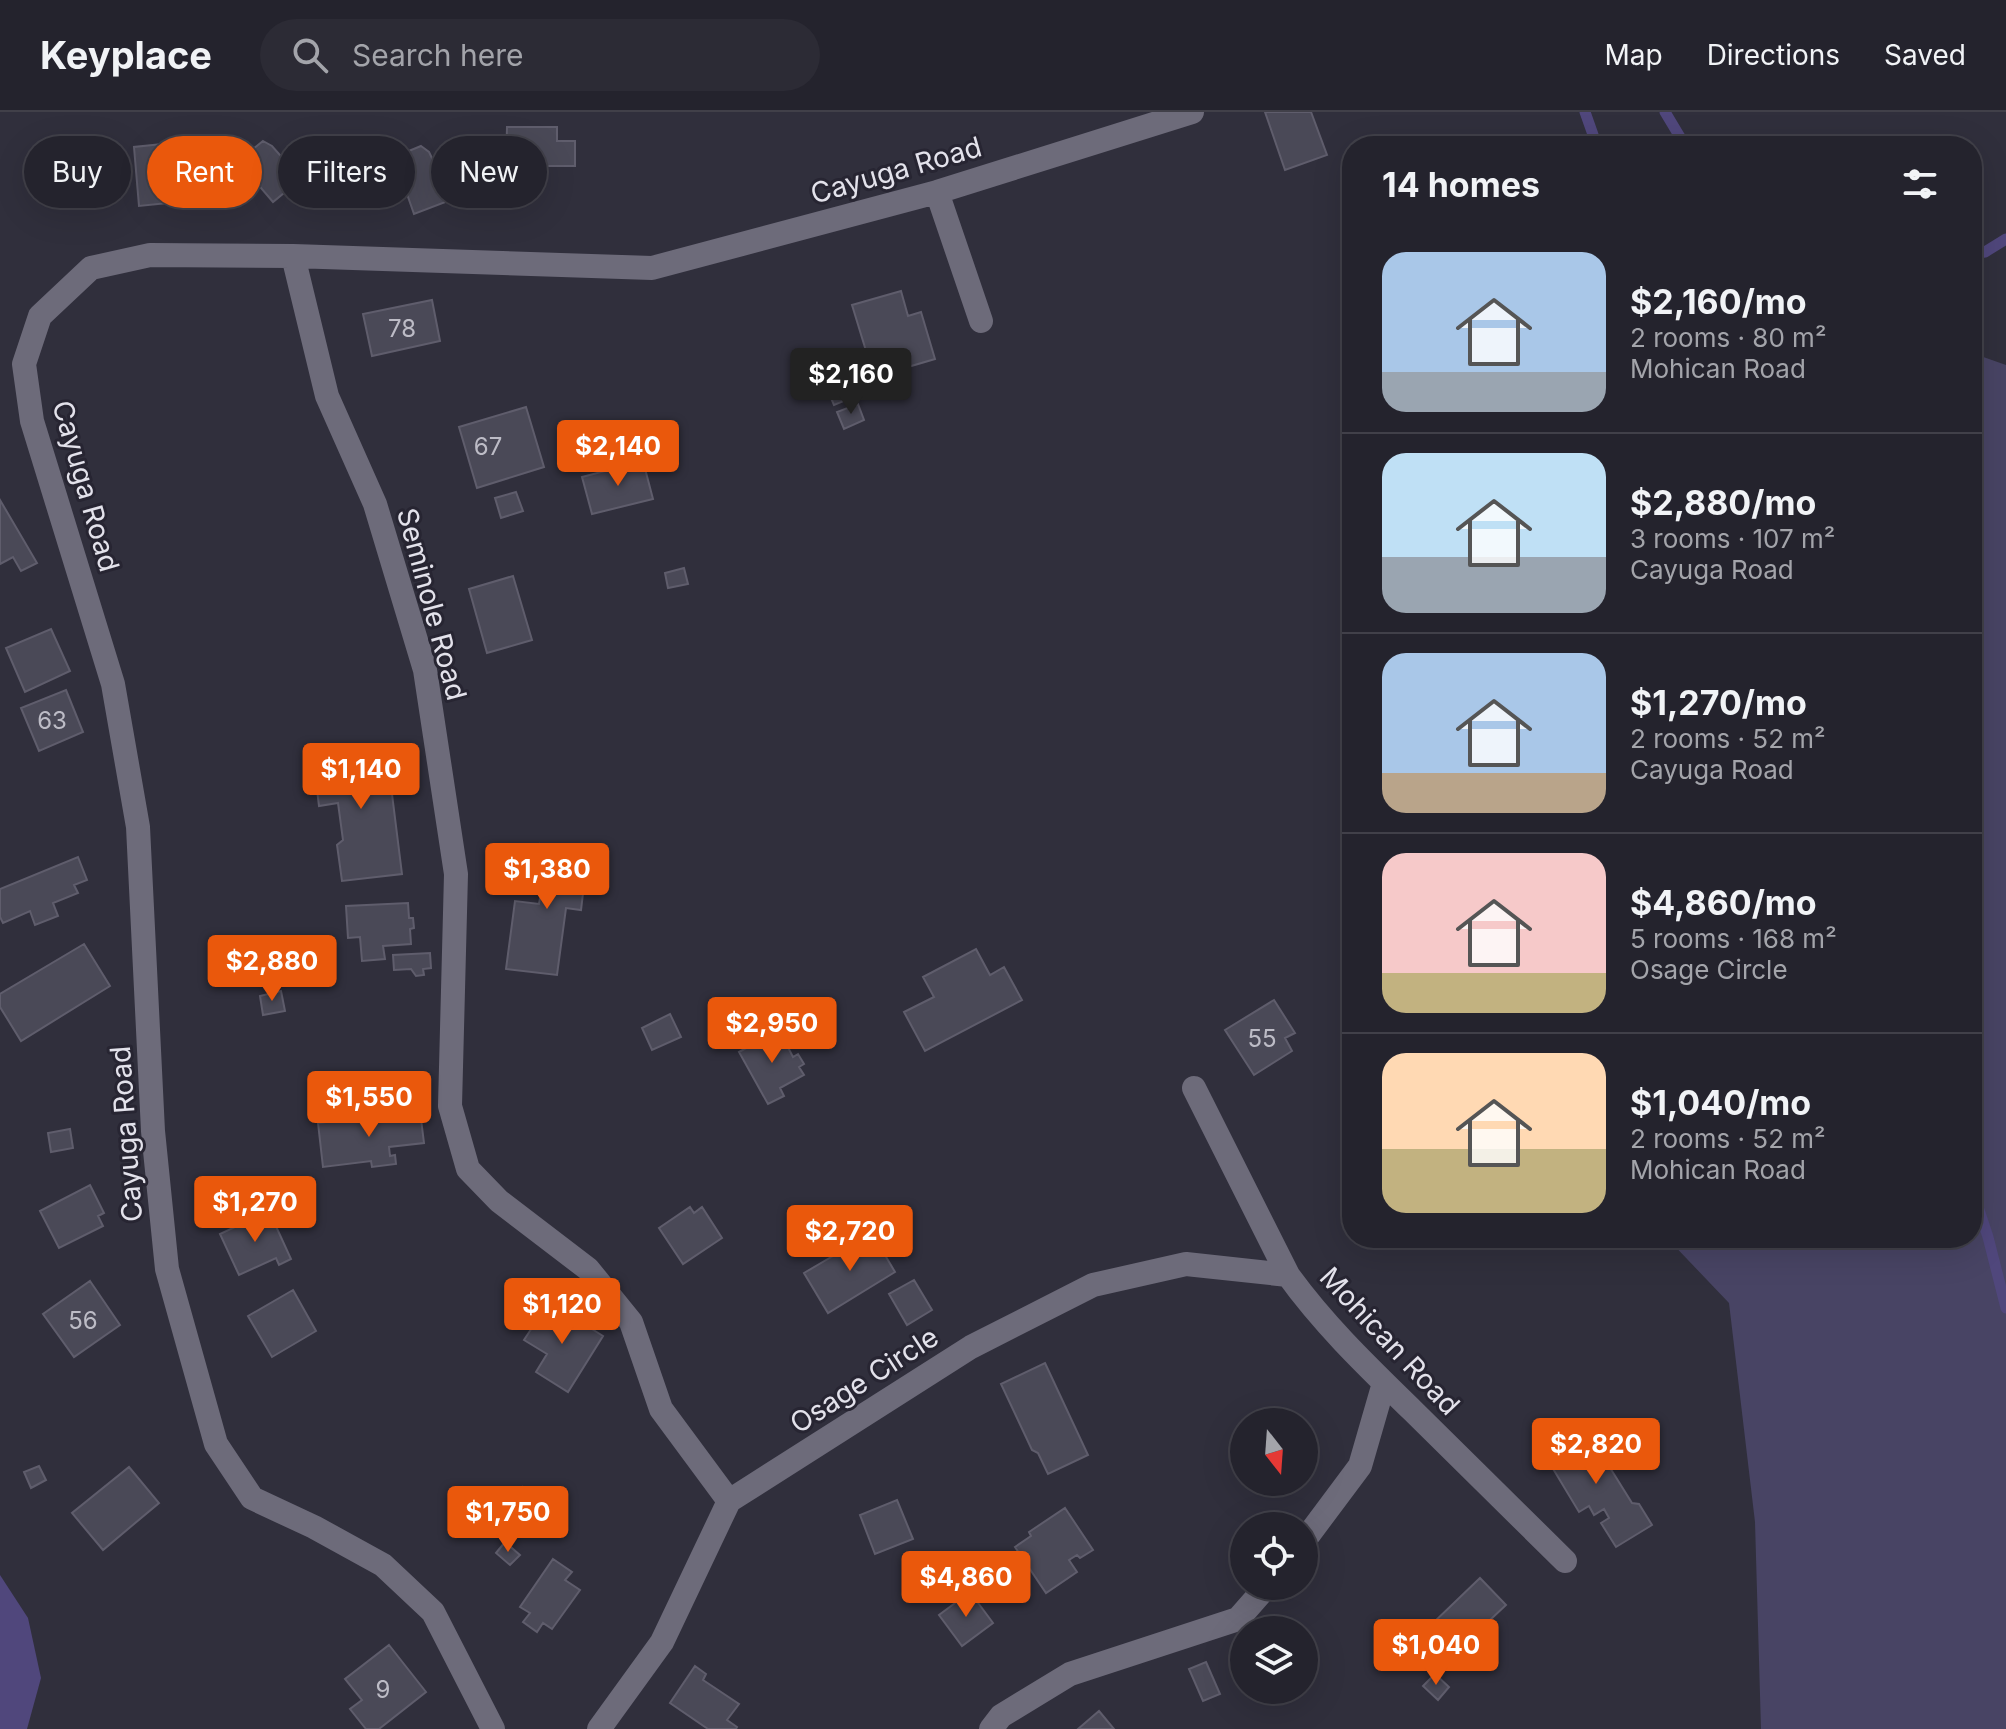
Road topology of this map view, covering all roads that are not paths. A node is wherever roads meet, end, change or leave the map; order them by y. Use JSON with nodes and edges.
{"nodes":[{"id":1,"x":1192,"y":112,"type":"edge"},
{"id":2,"x":937,"y":192,"type":"junction"},
{"id":3,"x":293,"y":256,"type":"junction"},
{"id":4,"x":981,"y":321,"type":"dead end"},
{"id":5,"x":1194,"y":1088,"type":"dead end"},
{"id":6,"x":1288,"y":1275,"type":"junction"},
{"id":7,"x":1384,"y":1383,"type":"junction"},
{"id":8,"x":729,"y":1501,"type":"junction"},
{"id":9,"x":1318,"y":1522,"type":"edge"},
{"id":10,"x":1565,"y":1561,"type":"dead end"},
{"id":11,"x":1255,"y":1600,"type":"edge"},
{"id":12,"x":493,"y":1729,"type":"edge"},
{"id":13,"x":599,"y":1729,"type":"edge"},
{"id":14,"x":991,"y":1729,"type":"edge"}],
"edges":[{"from":1,"to":2,"type":"street","name":"Cayuga Road"},
{"from":2,"to":3,"type":"street","name":"Cayuga Road"},
{"from":2,"to":4,"type":"street"},
{"from":3,"to":8,"type":"street","name":"Seminole Road"},
{"from":3,"to":12,"type":"street","name":"Cayuga Road"},
{"from":5,"to":6,"type":"street","name":"Mohican Road"},
{"from":6,"to":7,"type":"street","name":"Mohican Road"},
{"from":6,"to":8,"type":"street","name":"Osage Circle"},
{"from":7,"to":9,"type":"street"},
{"from":7,"to":10,"type":"street","name":"Mohican Road"},
{"from":8,"to":13,"type":"street"},
{"from":11,"to":14,"type":"street"}]}
